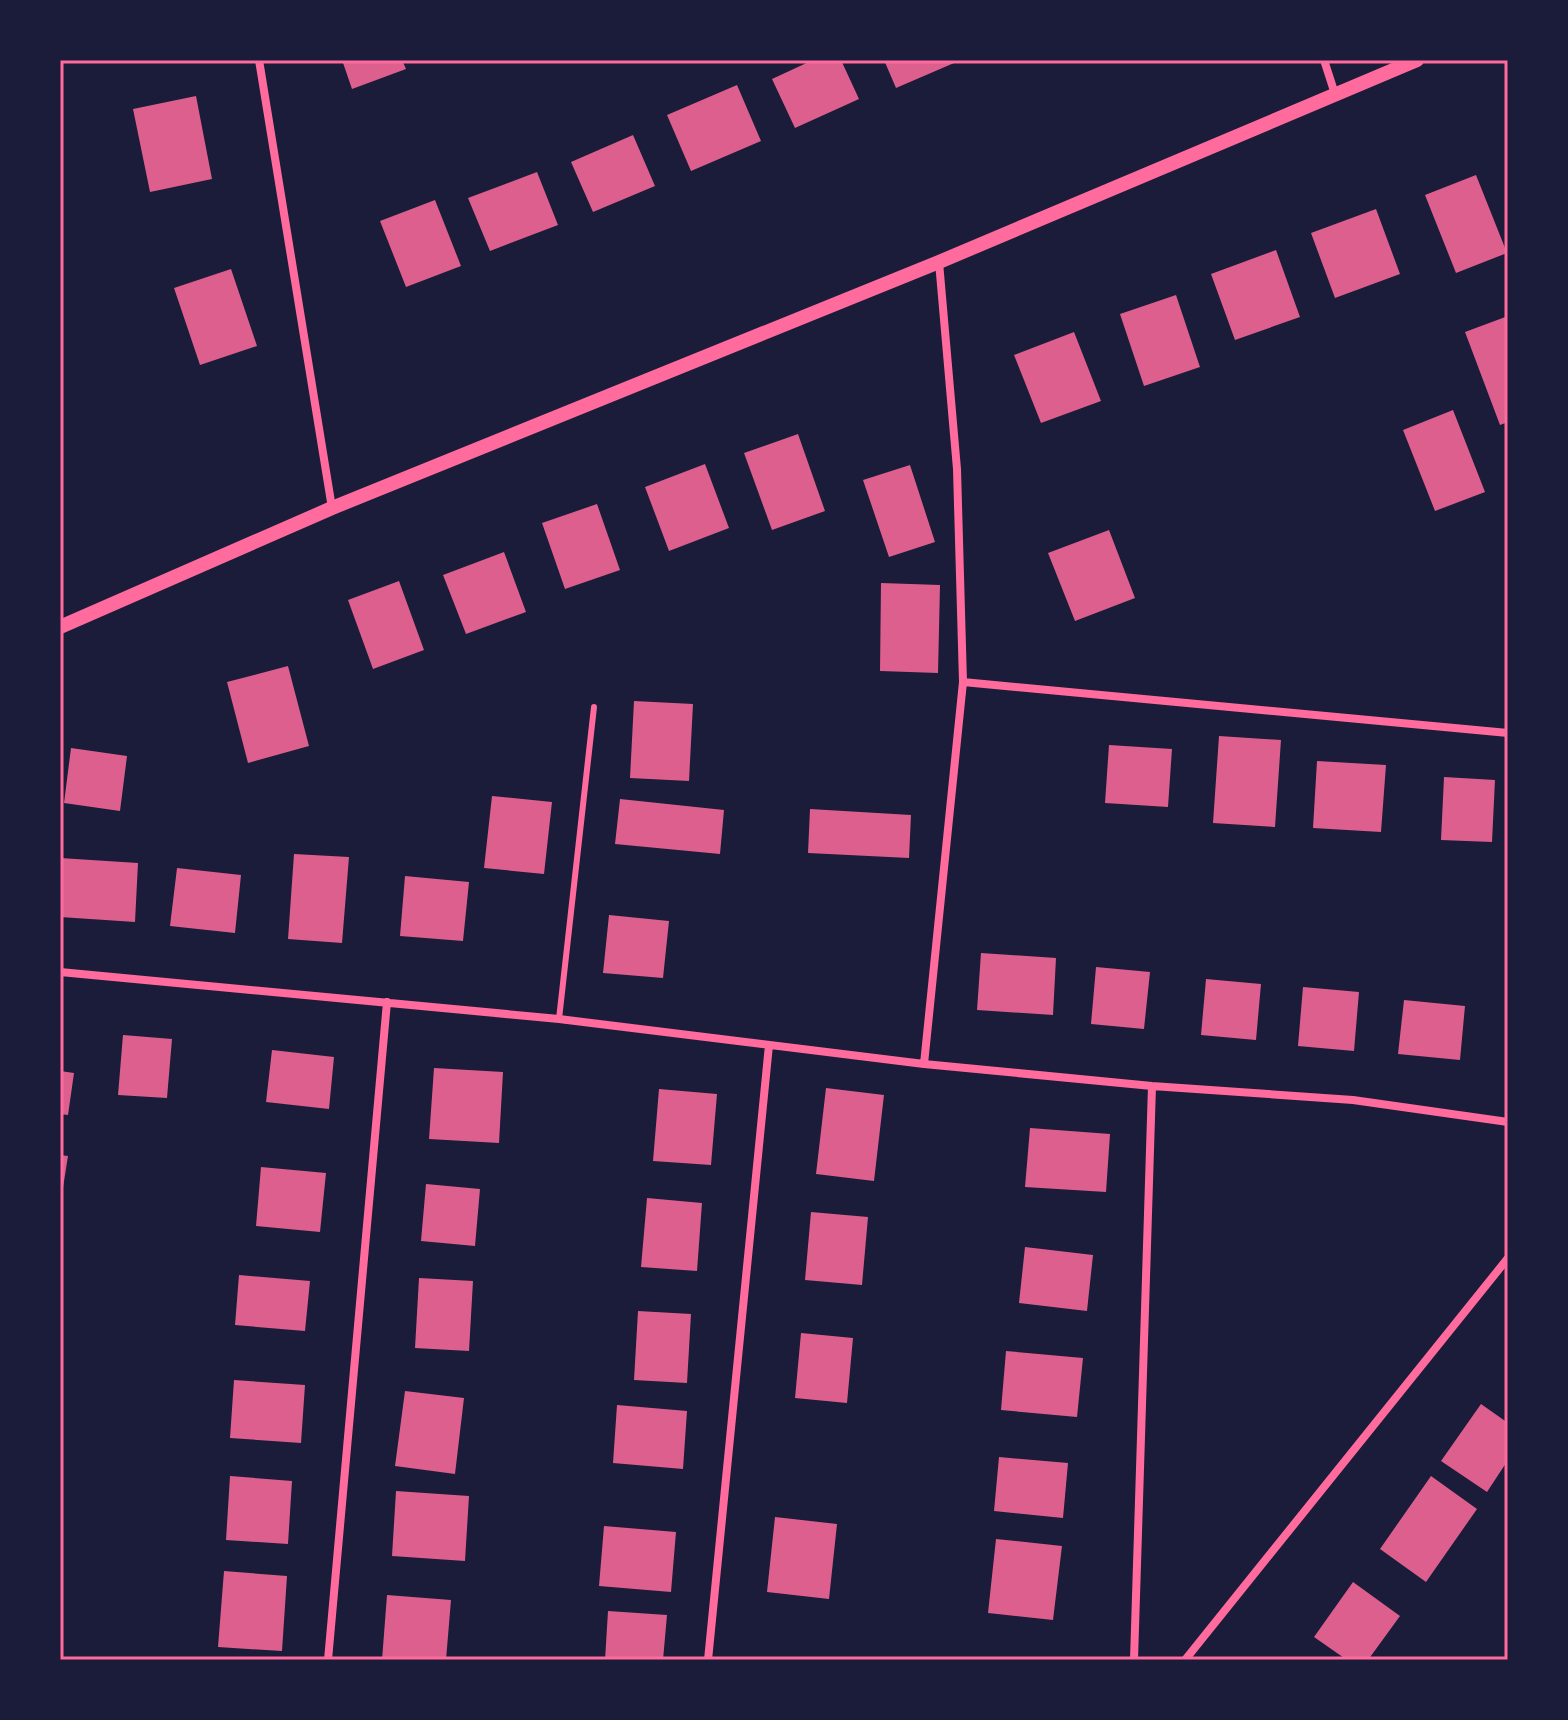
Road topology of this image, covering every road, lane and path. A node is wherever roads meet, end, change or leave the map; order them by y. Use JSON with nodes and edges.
{"nodes":[{"id":1,"x":259,"y":60,"type":"edge"},
{"id":2,"x":1324,"y":60,"type":"edge"},
{"id":3,"x":1417,"y":60,"type":"edge"},
{"id":4,"x":1335,"y":94,"type":"junction"},
{"id":5,"x":939,"y":262,"type":"junction"},
{"id":6,"x":332,"y":508,"type":"junction"},
{"id":7,"x":60,"y":627,"type":"edge"},
{"id":8,"x":963,"y":682,"type":"junction"},
{"id":9,"x":594,"y":707,"type":"dead end"},
{"id":10,"x":1508,"y":733,"type":"edge"},
{"id":11,"x":60,"y":972,"type":"edge"},
{"id":12,"x":387,"y":1002,"type":"junction"},
{"id":13,"x":559,"y":1019,"type":"junction"},
{"id":14,"x":769,"y":1045,"type":"junction"},
{"id":15,"x":924,"y":1064,"type":"junction"},
{"id":16,"x":1152,"y":1086,"type":"junction"},
{"id":17,"x":1508,"y":1122,"type":"edge"},
{"id":18,"x":1508,"y":1258,"type":"edge"},
{"id":19,"x":328,"y":1660,"type":"edge"},
{"id":20,"x":708,"y":1660,"type":"edge"},
{"id":21,"x":1134,"y":1660,"type":"edge"},
{"id":22,"x":1185,"y":1660,"type":"edge"}],
"edges":[{"from":1,"to":6,"type":"street"},
{"from":2,"to":4,"type":"street"},
{"from":3,"to":4,"type":"street"},
{"from":4,"to":5,"type":"street"},
{"from":5,"to":6,"type":"street"},
{"from":5,"to":8,"type":"street"},
{"from":6,"to":7,"type":"street"},
{"from":8,"to":10,"type":"street"},
{"from":8,"to":15,"type":"street"},
{"from":9,"to":13,"type":"lane"},
{"from":11,"to":12,"type":"street"},
{"from":12,"to":13,"type":"street"},
{"from":12,"to":19,"type":"street"},
{"from":13,"to":14,"type":"street"},
{"from":14,"to":15,"type":"street"},
{"from":14,"to":20,"type":"street"},
{"from":15,"to":16,"type":"street"},
{"from":16,"to":17,"type":"street"},
{"from":16,"to":21,"type":"street"},
{"from":18,"to":22,"type":"street"}]}
